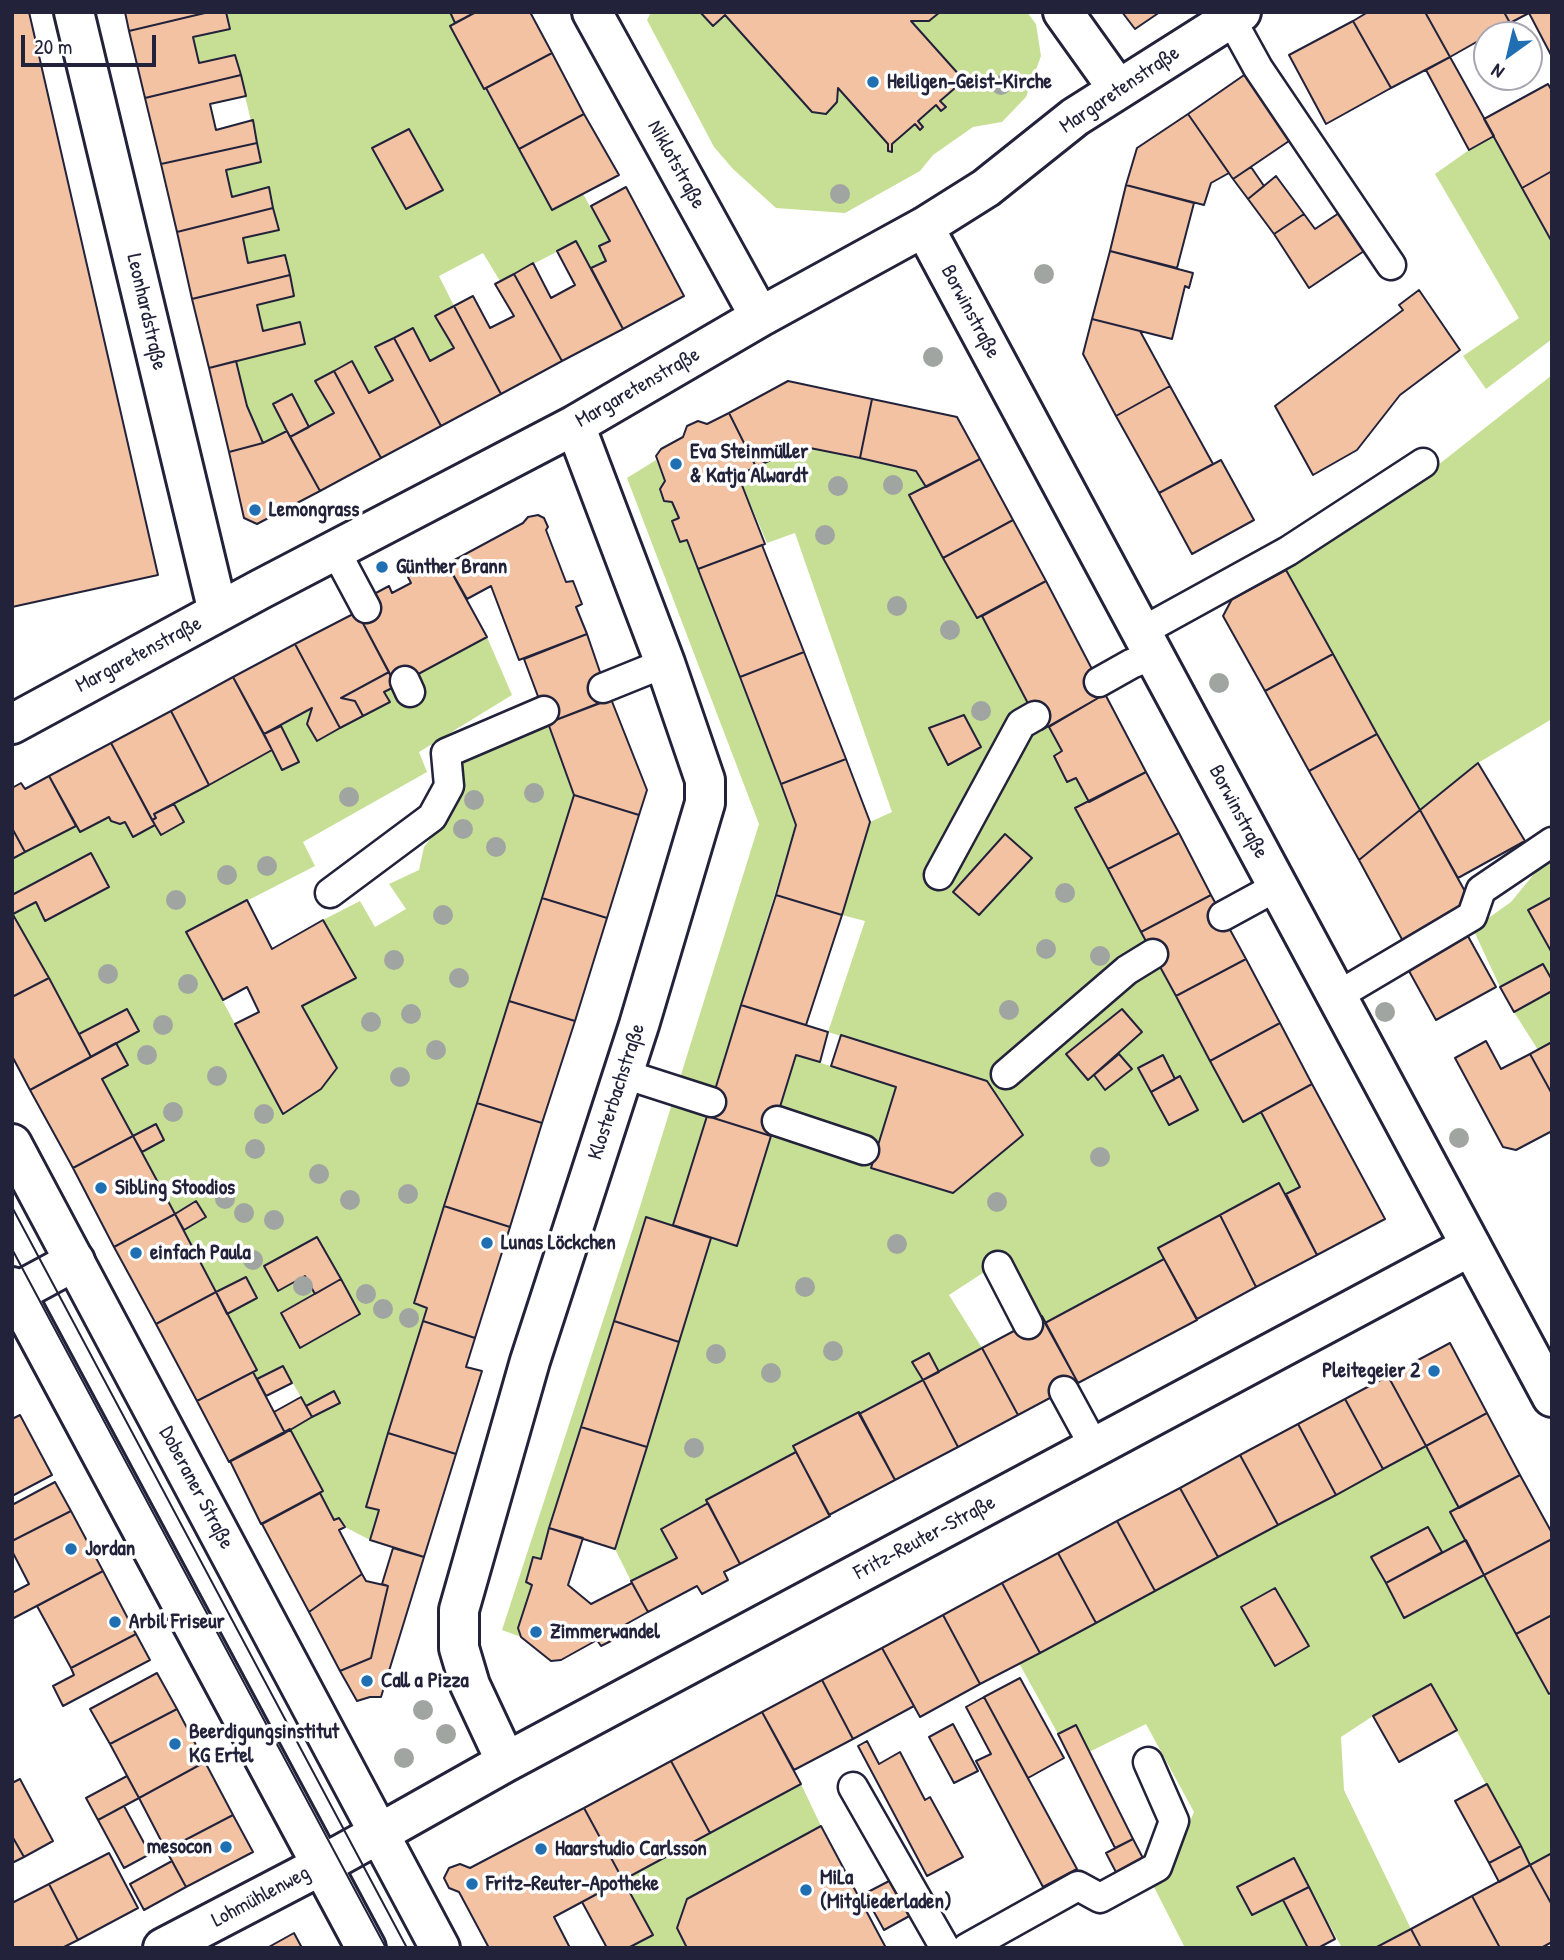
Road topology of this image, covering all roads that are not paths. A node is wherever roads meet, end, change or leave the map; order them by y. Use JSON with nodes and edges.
{"nodes":[{"id":1,"x":74,"y":12,"type":"edge"},
{"id":2,"x":592,"y":12,"type":"edge"},
{"id":3,"x":1063,"y":12,"type":"edge"},
{"id":4,"x":1236,"y":16,"type":"edge"},
{"id":5,"x":1118,"y":89,"type":"junction"},
{"id":6,"x":924,"y":227,"type":"junction"},
{"id":7,"x":1391,"y":265,"type":"dead end"},
{"id":8,"x":760,"y":317,"type":"junction"},
{"id":9,"x":575,"y":425,"type":"junction"},
{"id":10,"x":1423,"y":463,"type":"dead end"},
{"id":11,"x":335,"y":550,"type":"junction"},
{"id":12,"x":366,"y":608,"type":"dead end"},
{"id":13,"x":218,"y":612,"type":"junction"},
{"id":14,"x":1147,"y":644,"type":"junction"},
{"id":15,"x":665,"y":663,"type":"junction"},
{"id":16,"x":1099,"y":682,"type":"dead end"},
{"id":17,"x":603,"y":688,"type":"dead end"},
{"id":18,"x":544,"y":711,"type":"dead end"},
{"id":19,"x":1035,"y":716,"type":"dead end"},
{"id":20,"x":12,"y":724,"type":"edge"},
{"id":21,"x":1552,"y":842,"type":"edge"},
{"id":22,"x":939,"y":875,"type":"dead end"},
{"id":23,"x":1278,"y":886,"type":"junction"},
{"id":24,"x":330,"y":893,"type":"dead end"},
{"id":25,"x":1223,"y":916,"type":"dead end"},
{"id":26,"x":1153,"y":954,"type":"dead end"},
{"id":27,"x":1337,"y":996,"type":"junction"},
{"id":28,"x":624,"y":1073,"type":"junction"},
{"id":29,"x":1006,"y":1074,"type":"dead end"},
{"id":30,"x":711,"y":1102,"type":"dead end"},
{"id":31,"x":776,"y":1121,"type":"dead end"},
{"id":32,"x":12,"y":1143,"type":"edge"},
{"id":33,"x":864,"y":1150,"type":"dead end"},
{"id":34,"x":1471,"y":1246,"type":"junction"},
{"id":35,"x":75,"y":1261,"type":"junction"},
{"id":36,"x":998,"y":1266,"type":"dead end"},
{"id":37,"x":13,"y":1292,"type":"edge"},
{"id":38,"x":1028,"y":1324,"type":"dead end"},
{"id":39,"x":1064,"y":1391,"type":"dead end"},
{"id":40,"x":1552,"y":1397,"type":"edge"},
{"id":41,"x":1095,"y":1448,"type":"junction"},
{"id":42,"x":506,"y":1762,"type":"junction"},
{"id":43,"x":1148,"y":1762,"type":"dead end"},
{"id":44,"x":853,"y":1787,"type":"dead end"},
{"id":45,"x":380,"y":1833,"type":"junction"},
{"id":46,"x":322,"y":1865,"type":"junction"},
{"id":47,"x":1010,"y":1938,"type":"edge"},
{"id":48,"x":163,"y":1948,"type":"edge"},
{"id":49,"x":366,"y":1948,"type":"edge"},
{"id":50,"x":440,"y":1948,"type":"edge"},
{"id":51,"x":945,"y":1948,"type":"edge"},
{"id":52,"x":967,"y":1948,"type":"edge"}],
"edges":[{"from":1,"to":13,"type":"street","name":"Leonhardstraße"},
{"from":2,"to":8,"type":"street","name":"Niklotstraße"},
{"from":3,"to":5,"type":"street"},
{"from":4,"to":5,"type":"street","name":"Margaretenstraße"},
{"from":4,"to":7,"type":"lane"},
{"from":5,"to":6,"type":"street","name":"Margaretenstraße"},
{"from":6,"to":8,"type":"street","name":"Margaretenstraße"},
{"from":6,"to":14,"type":"street","name":"Borwinstraße"},
{"from":8,"to":9,"type":"street","name":"Margaretenstraße"},
{"from":9,"to":11,"type":"street","name":"Margaretenstraße"},
{"from":9,"to":15,"type":"street","name":"Klosterbachstraße"},
{"from":10,"to":14,"type":"lane"},
{"from":11,"to":12,"type":"lane"},
{"from":11,"to":13,"type":"street","name":"Margaretenstraße"},
{"from":13,"to":20,"type":"street","name":"Margaretenstraße"},
{"from":14,"to":16,"type":"lane"},
{"from":14,"to":23,"type":"street","name":"Borwinstraße"},
{"from":15,"to":17,"type":"lane"},
{"from":15,"to":28,"type":"street","name":"Klosterbachstraße"},
{"from":18,"to":24,"type":"lane"},
{"from":19,"to":22,"type":"lane"},
{"from":21,"to":27,"type":"lane"},
{"from":23,"to":25,"type":"lane"},
{"from":23,"to":27,"type":"street","name":"Borwinstraße"},
{"from":26,"to":29,"type":"lane"},
{"from":27,"to":34,"type":"street","name":"Borwinstraße"},
{"from":28,"to":30,"type":"lane"},
{"from":28,"to":42,"type":"street","name":"Klosterbachstraße"},
{"from":31,"to":33,"type":"lane"},
{"from":32,"to":35,"type":"street","name":"Doberaner Straße"},
{"from":34,"to":40,"type":"street","name":"Borwinstraße"},
{"from":34,"to":41,"type":"street","name":"Fritz-Reuter-Straße"},
{"from":35,"to":37,"type":"street"},
{"from":35,"to":45,"type":"street","name":"Doberaner Straße"},
{"from":36,"to":38,"type":"lane"},
{"from":37,"to":46,"type":"street"},
{"from":39,"to":41,"type":"lane"},
{"from":41,"to":42,"type":"street","name":"Fritz-Reuter-Straße"},
{"from":42,"to":45,"type":"street","name":"Fritz-Reuter-Straße"},
{"from":43,"to":47,"type":"lane"},
{"from":44,"to":51,"type":"lane"},
{"from":45,"to":46,"type":"street"},
{"from":45,"to":50,"type":"street","name":"Doberaner Straße"},
{"from":46,"to":48,"type":"street","name":"Lohmühlenweg"},
{"from":46,"to":49,"type":"street"},
{"from":47,"to":52,"type":"lane"}]}
